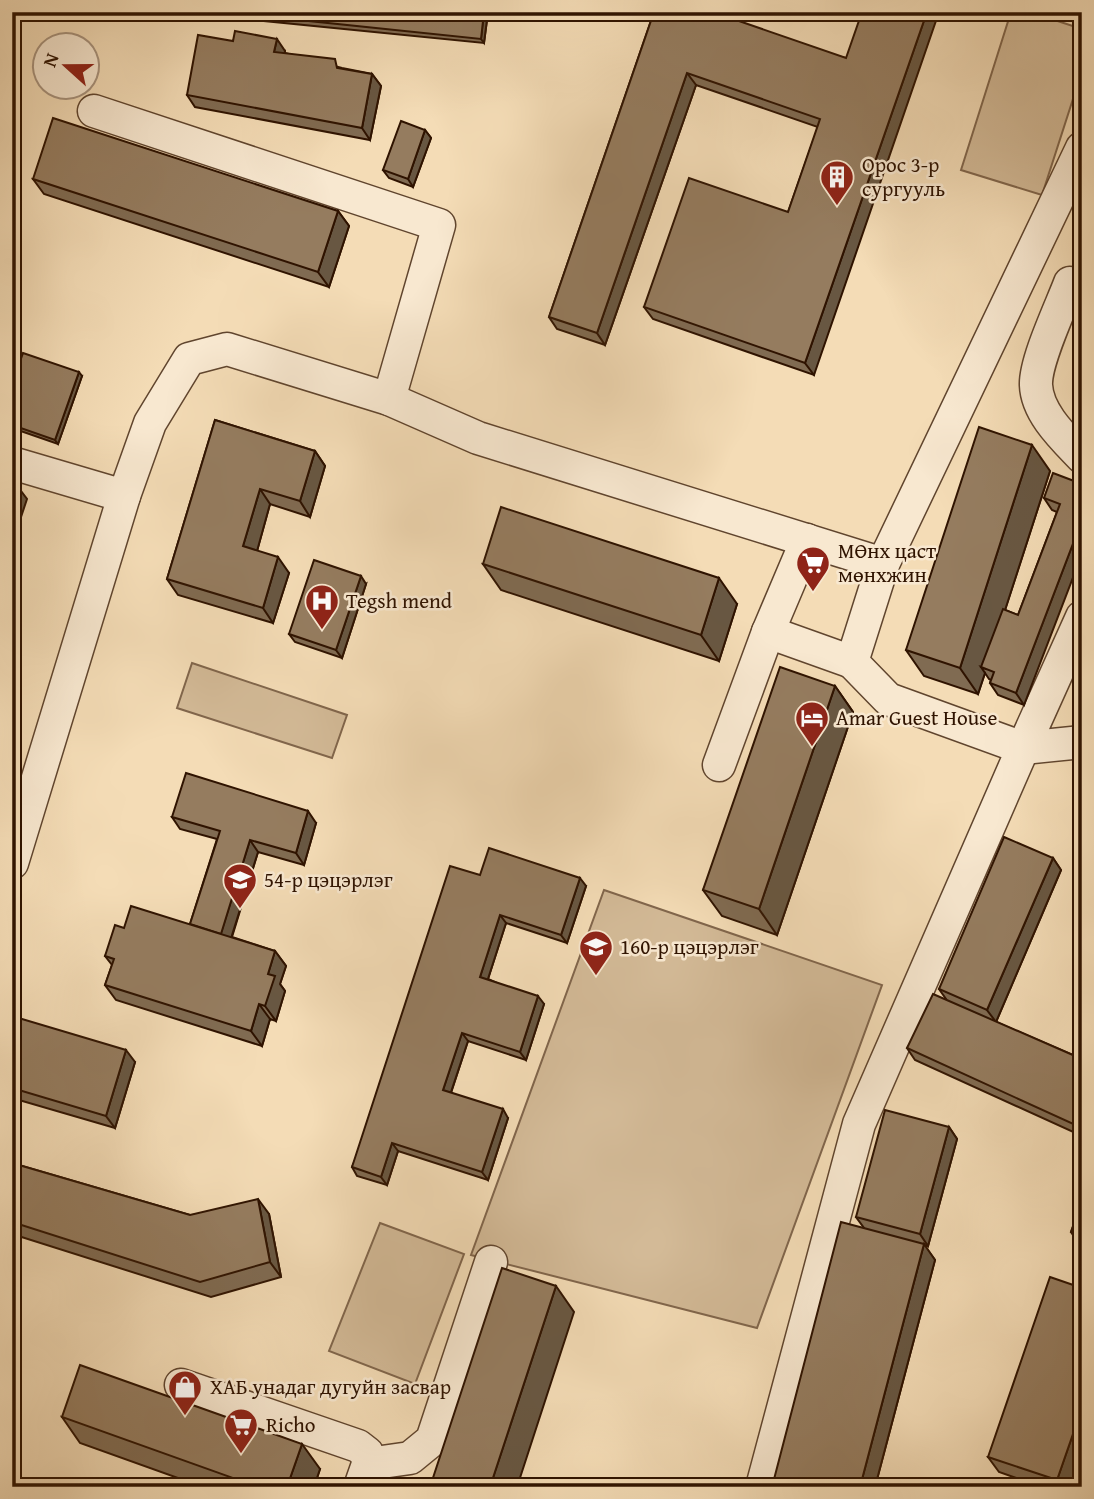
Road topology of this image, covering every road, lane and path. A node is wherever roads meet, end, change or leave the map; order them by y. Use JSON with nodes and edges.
{"nodes":[{"id":1,"x":94,"y":111,"type":"dead end"},
{"id":2,"x":1082,"y":148,"type":"edge"},
{"id":3,"x":1070,"y":283,"type":"dead end"},
{"id":4,"x":388,"y":399,"type":"junction"},
{"id":5,"x":1082,"y":457,"type":"edge"},
{"id":6,"x":12,"y":463,"type":"edge"},
{"id":7,"x":124,"y":496,"type":"junction"},
{"id":8,"x":807,"y":540,"type":"junction"},
{"id":9,"x":883,"y":564,"type":"junction"},
{"id":10,"x":1082,"y":617,"type":"edge"},
{"id":11,"x":768,"y":632,"type":"junction"},
{"id":12,"x":852,"y":662,"type":"junction"},
{"id":13,"x":1082,"y":742,"type":"edge"},
{"id":14,"x":1023,"y":748,"type":"junction"},
{"id":15,"x":719,"y":765,"type":"dead end"},
{"id":16,"x":12,"y":863,"type":"edge"},
{"id":17,"x":491,"y":1262,"type":"dead end"},
{"id":18,"x":181,"y":1385,"type":"dead end"},
{"id":19,"x":364,"y":1475,"type":"edge"},
{"id":20,"x":762,"y":1487,"type":"edge"}],
"edges":[{"from":1,"to":4,"type":"street"},
{"from":2,"to":9,"type":"street"},
{"from":3,"to":5,"type":"street"},
{"from":4,"to":7,"type":"street"},
{"from":4,"to":8,"type":"street"},
{"from":6,"to":7,"type":"street"},
{"from":7,"to":16,"type":"street"},
{"from":8,"to":9,"type":"street"},
{"from":8,"to":11,"type":"street"},
{"from":9,"to":12,"type":"street"},
{"from":10,"to":14,"type":"street"},
{"from":11,"to":12,"type":"street"},
{"from":11,"to":15,"type":"street"},
{"from":12,"to":14,"type":"street"},
{"from":13,"to":14,"type":"street"},
{"from":14,"to":20,"type":"street"},
{"from":17,"to":19,"type":"street"},
{"from":18,"to":19,"type":"street"}]}
